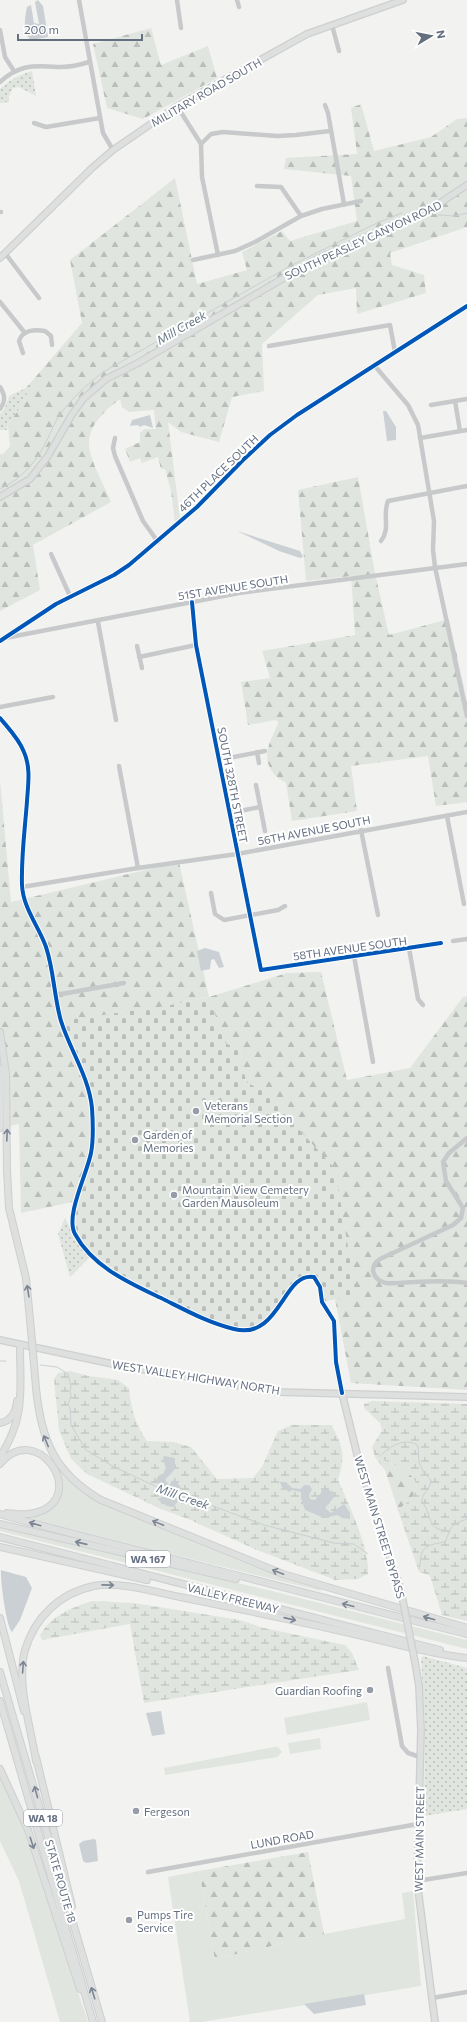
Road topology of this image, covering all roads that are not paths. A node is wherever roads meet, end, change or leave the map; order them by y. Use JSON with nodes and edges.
{"nodes":[{"id":1,"x":79,"y":0,"type":"edge"},
{"id":2,"x":177,"y":0,"type":"edge"},
{"id":3,"x":237,"y":0,"type":"edge"},
{"id":4,"x":403,"y":0,"type":"edge"},
{"id":5,"x":239,"y":7,"type":"dead end"},
{"id":6,"x":332,"y":25,"type":"junction"},
{"id":7,"x":181,"y":28,"type":"dead end"},
{"id":8,"x":0,"y":30,"type":"edge"},
{"id":9,"x":339,"y":51,"type":"dead end"},
{"id":10,"x":89,"y":62,"type":"junction"},
{"id":11,"x":14,"y":71,"type":"junction"},
{"id":12,"x":0,"y":82,"type":"edge"},
{"id":13,"x":325,"y":105,"type":"dead end"},
{"id":14,"x":178,"y":106,"type":"junction"},
{"id":15,"x":100,"y":118,"type":"junction"},
{"id":16,"x":34,"y":123,"type":"dead end"},
{"id":17,"x":330,"y":130,"type":"junction"},
{"id":18,"x":201,"y":144,"type":"junction"},
{"id":19,"x":113,"y":150,"type":"junction"},
{"id":20,"x":467,"y":185,"type":"edge"},
{"id":21,"x":257,"y":186,"type":"dead end"},
{"id":22,"x":361,"y":201,"type":"dead end"},
{"id":23,"x":344,"y":204,"type":"junction"},
{"id":24,"x":301,"y":216,"type":"junction"},
{"id":25,"x":5,"y":252,"type":"junction"},
{"id":26,"x":218,"y":255,"type":"junction"},
{"id":27,"x":0,"y":258,"type":"edge"},
{"id":28,"x":193,"y":260,"type":"dead end"},
{"id":29,"x":39,"y":298,"type":"dead end"},
{"id":30,"x":0,"y":302,"type":"edge"},
{"id":31,"x":467,"y":306,"type":"edge"},
{"id":32,"x":25,"y":333,"type":"junction"},
{"id":33,"x":52,"y":345,"type":"dead end"},
{"id":34,"x":269,"y":346,"type":"dead end"},
{"id":35,"x":395,"y":352,"type":"junction"},
{"id":36,"x":22,"y":353,"type":"dead end"},
{"id":37,"x":374,"y":365,"type":"junction"},
{"id":38,"x":0,"y":387,"type":"edge"},
{"id":39,"x":467,"y":399,"type":"edge"},
{"id":40,"x":455,"y":401,"type":"junction"},
{"id":41,"x":431,"y":405,"type":"dead end"},
{"id":42,"x":0,"y":409,"type":"edge"},
{"id":43,"x":467,"y":430,"type":"edge"},
{"id":44,"x":460,"y":431,"type":"junction"},
{"id":45,"x":115,"y":438,"type":"dead end"},
{"id":46,"x":420,"y":438,"type":"junction"},
{"id":47,"x":467,"y":486,"type":"edge"},
{"id":48,"x":430,"y":493,"type":"junction"},
{"id":49,"x":0,"y":497,"type":"edge"},
{"id":50,"x":381,"y":541,"type":"dead end"},
{"id":51,"x":158,"y":542,"type":"junction"},
{"id":52,"x":51,"y":554,"type":"dead end"},
{"id":53,"x":467,"y":564,"type":"edge"},
{"id":54,"x":435,"y":567,"type":"junction"},
{"id":55,"x":70,"y":596,"type":"junction"},
{"id":56,"x":192,"y":602,"type":"junction"},
{"id":57,"x":98,"y":622,"type":"junction"},
{"id":58,"x":2,"y":640,"type":"edge"},
{"id":59,"x":196,"y":645,"type":"junction"},
{"id":60,"x":137,"y":646,"type":"dead end"},
{"id":61,"x":139,"y":657,"type":"junction"},
{"id":62,"x":142,"y":668,"type":"dead end"},
{"id":63,"x":53,"y":697,"type":"dead end"},
{"id":64,"x":0,"y":707,"type":"edge"},
{"id":65,"x":467,"y":716,"type":"edge"},
{"id":66,"x":0,"y":718,"type":"edge"},
{"id":67,"x":116,"y":720,"type":"dead end"},
{"id":68,"x":265,"y":751,"type":"dead end"},
{"id":69,"x":257,"y":752,"type":"junction"},
{"id":70,"x":218,"y":760,"type":"junction"},
{"id":71,"x":259,"y":763,"type":"dead end"},
{"id":72,"x":119,"y":766,"type":"dead end"},
{"id":73,"x":256,"y":785,"type":"dead end"},
{"id":74,"x":260,"y":807,"type":"junction"},
{"id":75,"x":467,"y":812,"type":"edge"},
{"id":76,"x":230,"y":813,"type":"junction"},
{"id":77,"x":447,"y":816,"type":"junction"},
{"id":78,"x":361,"y":830,"type":"junction"},
{"id":79,"x":265,"y":831,"type":"dead end"},
{"id":80,"x":237,"y":854,"type":"junction"},
{"id":81,"x":138,"y":868,"type":"junction"},
{"id":82,"x":22,"y":887,"type":"junction"},
{"id":83,"x":211,"y":893,"type":"dead end"},
{"id":84,"x":464,"y":904,"type":"dead end"},
{"id":85,"x":285,"y":906,"type":"dead end"},
{"id":86,"x":250,"y":915,"type":"junction"},
{"id":87,"x":378,"y":915,"type":"dead end"},
{"id":88,"x":467,"y":939,"type":"edge"},
{"id":89,"x":452,"y":941,"type":"dead end"},
{"id":90,"x":441,"y":943,"type":"dead end"},
{"id":91,"x":409,"y":948,"type":"junction"},
{"id":92,"x":354,"y":956,"type":"junction"},
{"id":93,"x":261,"y":970,"type":"joint"},
{"id":94,"x":124,"y":983,"type":"dead end"},
{"id":95,"x":55,"y":994,"type":"junction"},
{"id":96,"x":423,"y":1005,"type":"dead end"},
{"id":97,"x":0,"y":1032,"type":"edge"},
{"id":98,"x":373,"y":1062,"type":"dead end"},
{"id":99,"x":0,"y":1069,"type":"edge"},
{"id":100,"x":0,"y":1128,"type":"edge"},
{"id":101,"x":467,"y":1138,"type":"edge"},
{"id":102,"x":467,"y":1283,"type":"edge"},
{"id":103,"x":0,"y":1340,"type":"edge"},
{"id":104,"x":20,"y":1345,"type":"junction"},
{"id":105,"x":20,"y":1377,"type":"junction"},
{"id":106,"x":342,"y":1393,"type":"junction"},
{"id":107,"x":467,"y":1397,"type":"edge"},
{"id":108,"x":0,"y":1424,"type":"edge"},
{"id":109,"x":0,"y":1458,"type":"edge"},
{"id":110,"x":0,"y":1464,"type":"edge"},
{"id":111,"x":0,"y":1513,"type":"edge"},
{"id":112,"x":0,"y":1524,"type":"edge"},
{"id":113,"x":0,"y":1537,"type":"edge"},
{"id":114,"x":0,"y":1547,"type":"edge"},
{"id":115,"x":206,"y":1590,"type":"junction"},
{"id":116,"x":296,"y":1592,"type":"junction"},
{"id":117,"x":0,"y":1618,"type":"edge"},
{"id":118,"x":467,"y":1628,"type":"edge"},
{"id":119,"x":467,"y":1634,"type":"edge"},
{"id":120,"x":467,"y":1658,"type":"edge"},
{"id":121,"x":388,"y":1668,"type":"dead end"},
{"id":122,"x":0,"y":1672,"type":"edge"},
{"id":123,"x":0,"y":1701,"type":"edge"},
{"id":124,"x":0,"y":1712,"type":"edge"},
{"id":125,"x":420,"y":1757,"type":"junction"},
{"id":126,"x":36,"y":1761,"type":"junction"},
{"id":127,"x":0,"y":1769,"type":"edge"},
{"id":128,"x":22,"y":1775,"type":"junction"},
{"id":129,"x":418,"y":1824,"type":"junction"},
{"id":130,"x":148,"y":1872,"type":"dead end"},
{"id":131,"x":467,"y":1873,"type":"edge"},
{"id":132,"x":417,"y":1881,"type":"junction"},
{"id":133,"x":84,"y":1964,"type":"junction"},
{"id":134,"x":467,"y":1992,"type":"edge"},
{"id":135,"x":432,"y":1998,"type":"junction"},
{"id":136,"x":92,"y":2022,"type":"edge"},
{"id":137,"x":102,"y":2022,"type":"edge"},
{"id":138,"x":435,"y":2022,"type":"edge"}],
"edges":[{"from":1,"to":10,"type":"street"},
{"from":2,"to":7,"type":"street"},
{"from":3,"to":5,"type":"street"},
{"from":4,"to":6,"type":"main road","name":"MILITARY ROAD SOUTH"},
{"from":6,"to":9,"type":"street"},
{"from":6,"to":14,"type":"main road","name":"MILITARY ROAD SOUTH"},
{"from":8,"to":11,"type":"street"},
{"from":10,"to":11,"type":"street"},
{"from":10,"to":15,"type":"street"},
{"from":11,"to":12,"type":"street"},
{"from":13,"to":17,"type":"street"},
{"from":14,"to":18,"type":"street"},
{"from":14,"to":19,"type":"main road","name":"MILITARY ROAD SOUTH"},
{"from":15,"to":16,"type":"street"},
{"from":15,"to":19,"type":"street"},
{"from":17,"to":18,"type":"street"},
{"from":17,"to":23,"type":"street"},
{"from":18,"to":26,"type":"street"},
{"from":19,"to":25,"type":"main road","name":"MILITARY ROAD SOUTH"},
{"from":20,"to":49,"type":"main road","name":"SOUTH PEASLEY CANYON ROAD"},
{"from":21,"to":24,"type":"street"},
{"from":22,"to":23,"type":"street"},
{"from":23,"to":24,"type":"street"},
{"from":24,"to":26,"type":"street"},
{"from":25,"to":27,"type":"main road","name":"MILITARY ROAD SOUTH"},
{"from":25,"to":29,"type":"street"},
{"from":26,"to":28,"type":"street"},
{"from":30,"to":32,"type":"street"},
{"from":31,"to":35,"type":"street","name":"46TH PLACE SOUTH"},
{"from":32,"to":33,"type":"street"},
{"from":32,"to":36,"type":"street"},
{"from":34,"to":35,"type":"street"},
{"from":35,"to":37,"type":"street","name":"46TH PLACE SOUTH"},
{"from":37,"to":46,"type":"street"},
{"from":37,"to":51,"type":"street","name":"46TH PLACE SOUTH"},
{"from":38,"to":42,"type":"street"},
{"from":39,"to":40,"type":"street"},
{"from":40,"to":41,"type":"street"},
{"from":40,"to":44,"type":"street"},
{"from":43,"to":44,"type":"street"},
{"from":44,"to":46,"type":"street"},
{"from":45,"to":51,"type":"street"},
{"from":46,"to":48,"type":"street"},
{"from":47,"to":48,"type":"street"},
{"from":48,"to":50,"type":"street"},
{"from":48,"to":54,"type":"street"},
{"from":51,"to":55,"type":"street","name":"46TH PLACE SOUTH"},
{"from":52,"to":55,"type":"street"},
{"from":53,"to":54,"type":"street","name":"51ST AVENUE SOUTH"},
{"from":54,"to":56,"type":"street","name":"51ST AVENUE SOUTH"},
{"from":54,"to":65,"type":"street"},
{"from":55,"to":58,"type":"street","name":"46TH PLACE SOUTH"},
{"from":56,"to":57,"type":"street","name":"51ST AVENUE SOUTH"},
{"from":56,"to":59,"type":"street","name":"SOUTH 328TH STREET"},
{"from":57,"to":58,"type":"street","name":"51ST AVENUE SOUTH"},
{"from":57,"to":67,"type":"street"},
{"from":59,"to":61,"type":"street"},
{"from":59,"to":70,"type":"street","name":"SOUTH 328TH STREET"},
{"from":60,"to":61,"type":"street"},
{"from":61,"to":62,"type":"street"},
{"from":63,"to":64,"type":"street"},
{"from":66,"to":82,"type":"street"},
{"from":68,"to":69,"type":"street"},
{"from":69,"to":70,"type":"street"},
{"from":69,"to":71,"type":"street"},
{"from":70,"to":76,"type":"street","name":"SOUTH 328TH STREET"},
{"from":72,"to":81,"type":"street"},
{"from":73,"to":74,"type":"street"},
{"from":74,"to":76,"type":"street"},
{"from":74,"to":79,"type":"street"},
{"from":75,"to":77,"type":"street","name":"56TH AVENUE SOUTH"},
{"from":76,"to":80,"type":"street","name":"SOUTH 328TH STREET"},
{"from":77,"to":78,"type":"street","name":"56TH AVENUE SOUTH"},
{"from":77,"to":84,"type":"street"},
{"from":78,"to":80,"type":"street","name":"56TH AVENUE SOUTH"},
{"from":78,"to":87,"type":"street"},
{"from":80,"to":81,"type":"street","name":"56TH AVENUE SOUTH"},
{"from":80,"to":86,"type":"street","name":"SOUTH 328TH STREET"},
{"from":81,"to":82,"type":"street","name":"56TH AVENUE SOUTH"},
{"from":82,"to":95,"type":"street"},
{"from":83,"to":86,"type":"street"},
{"from":85,"to":86,"type":"street"},
{"from":86,"to":93,"type":"street","name":"SOUTH 328TH STREET"},
{"from":88,"to":89,"type":"street"},
{"from":90,"to":91,"type":"street","name":"58TH AVENUE SOUTH"},
{"from":91,"to":92,"type":"street","name":"58TH AVENUE SOUTH"},
{"from":91,"to":96,"type":"street"},
{"from":92,"to":93,"type":"street","name":"58TH AVENUE SOUTH"},
{"from":92,"to":98,"type":"street"},
{"from":94,"to":95,"type":"street"},
{"from":95,"to":106,"type":"street"},
{"from":118,"to":97,"type":"highway","one_way":true,"bridge":true},
{"from":99,"to":100,"type":"highway"},
{"from":101,"to":102,"type":"street"},
{"from":103,"to":104,"type":"main road","name":"WEST VALLEY HIGHWAY NORTH"},
{"from":104,"to":105,"type":"highway"},
{"from":104,"to":106,"type":"main road","name":"WEST VALLEY HIGHWAY NORTH"},
{"from":105,"to":108,"type":"highway"},
{"from":105,"to":109,"type":"highway"},
{"from":106,"to":107,"type":"main road","name":"WEST VALLEY HIGHWAY NORTH"},
{"from":106,"to":125,"type":"main road","name":"WEST MAIN STREET BYPASS","bridge":true},
{"from":110,"to":111,"type":"highway"},
{"from":116,"to":111,"type":"highway","name":"VALLEY FREEWAY","number":"WA 167","one_way":true},
{"from":116,"to":112,"type":"highway","number":"WA 167","one_way":true},
{"from":113,"to":115,"type":"highway","name":"VALLEY FREEWAY","number":"WA 167"},
{"from":114,"to":115,"type":"highway"},
{"from":115,"to":120,"type":"highway","name":"VALLEY FREEWAY","number":"WA 167"},
{"from":119,"to":116,"type":"highway","name":"VALLEY FREEWAY","number":"WA 167","one_way":true},
{"from":117,"to":126,"type":"highway"},
{"from":126,"to":120,"type":"highway","one_way":true},
{"from":121,"to":125,"type":"street"},
{"from":133,"to":122,"type":"highway","name":"STATE ROUTE 18","number":"WA 18","one_way":true},
{"from":123,"to":128,"type":"highway","name":"STATE ROUTE 18","number":"WA 18"},
{"from":124,"to":128,"type":"highway"},
{"from":125,"to":129,"type":"main road","name":"WEST MAIN STREET"},
{"from":126,"to":133,"type":"highway"},
{"from":127,"to":136,"type":"highway","one_way":true},
{"from":128,"to":136,"type":"highway","name":"STATE ROUTE 18","number":"WA 18"},
{"from":129,"to":130,"type":"street","name":"LUND ROAD"},
{"from":129,"to":132,"type":"main road","name":"WEST MAIN STREET"},
{"from":131,"to":132,"type":"street"},
{"from":132,"to":135,"type":"main road","name":"WEST MAIN STREET"},
{"from":137,"to":133,"type":"highway","name":"STATE ROUTE 18","number":"WA 18","one_way":true},
{"from":134,"to":135,"type":"street"},
{"from":135,"to":138,"type":"main road","name":"WEST MAIN STREET"}]}
